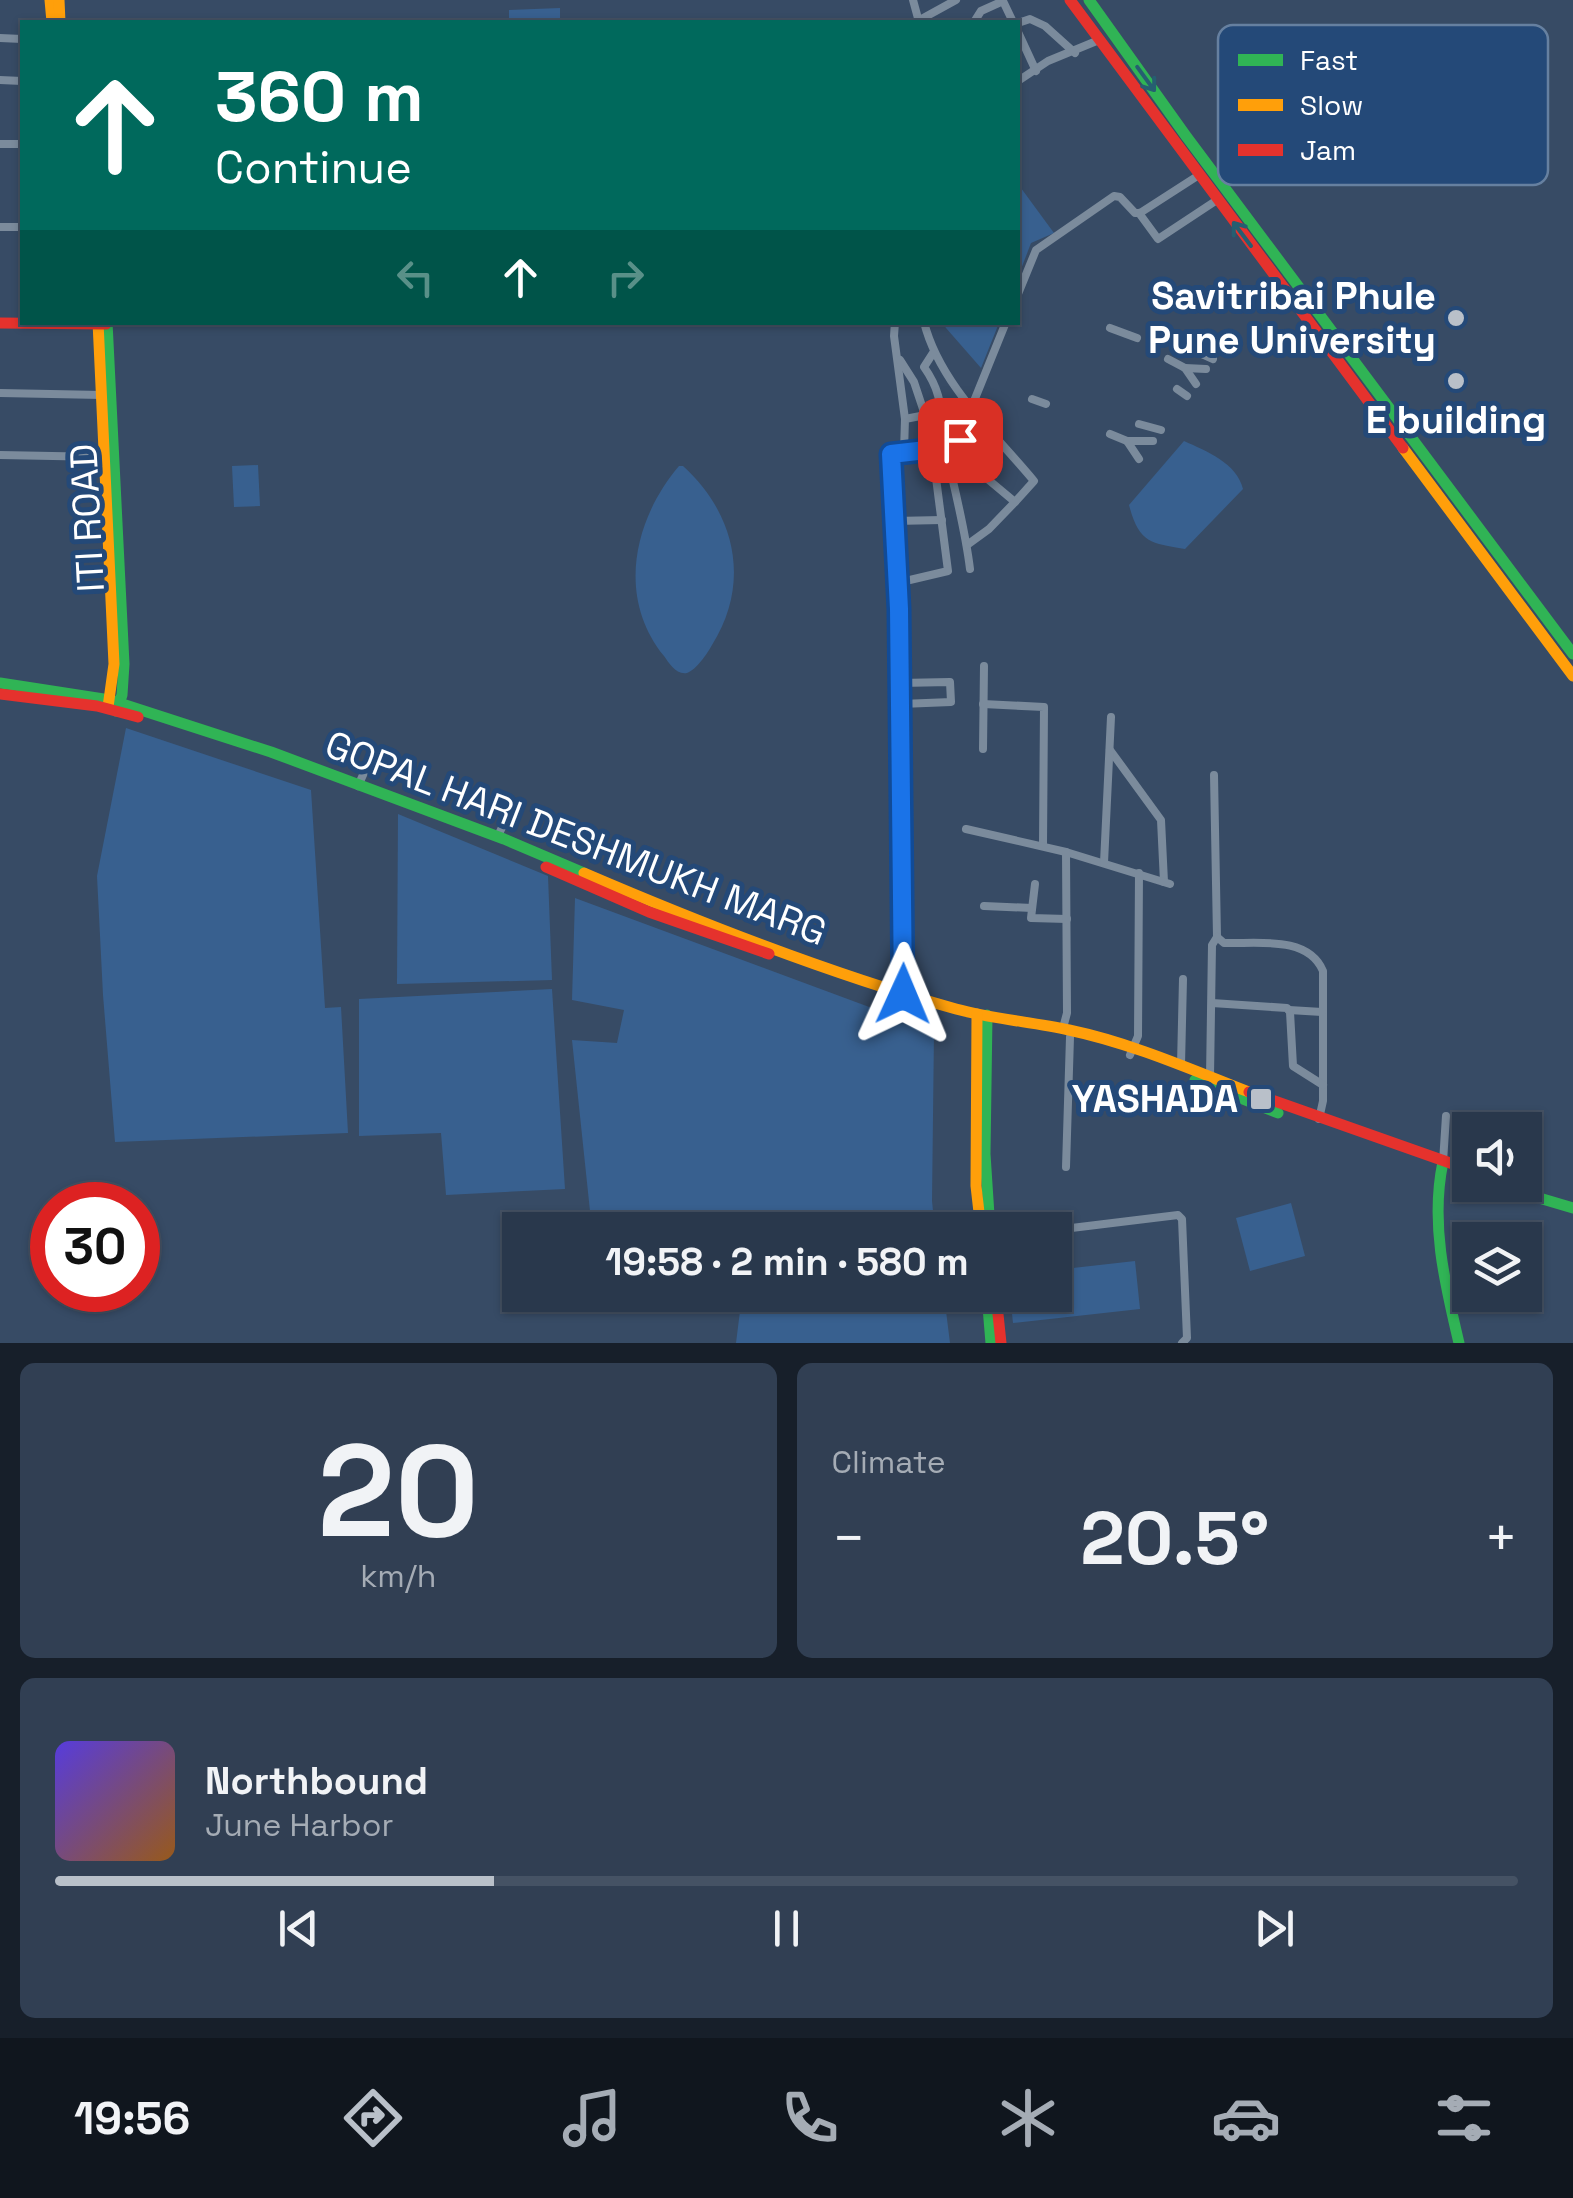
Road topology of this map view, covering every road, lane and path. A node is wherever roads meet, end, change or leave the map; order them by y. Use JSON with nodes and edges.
{"nodes":[{"id":1,"x":956,"y":0,"type":"edge"},
{"id":2,"x":1070,"y":0,"type":"edge"},
{"id":3,"x":1089,"y":0,"type":"edge"},
{"id":4,"x":921,"y":20,"type":"edge"},
{"id":5,"x":975,"y":20,"type":"edge"},
{"id":6,"x":1014,"y":20,"type":"edge"},
{"id":7,"x":1020,"y":21,"type":"edge"},
{"id":8,"x":1020,"y":36,"type":"edge"},
{"id":9,"x":1099,"y":40,"type":"junction"},
{"id":10,"x":1075,"y":53,"type":"junction"},
{"id":11,"x":1036,"y":71,"type":"junction"},
{"id":12,"x":1020,"y":80,"type":"edge"},
{"id":13,"x":1199,"y":174,"type":"junction"},
{"id":14,"x":1218,"y":174,"type":"edge"},
{"id":15,"x":1226,"y":185,"type":"edge"},
{"id":16,"x":1218,"y":200,"type":"junction"},
{"id":17,"x":1139,"y":213,"type":"junction"},
{"id":18,"x":1020,"y":289,"type":"edge"},
{"id":19,"x":103,"y":325,"type":"edge"},
{"id":20,"x":103,"y":325,"type":"edge"},
{"id":21,"x":896,"y":325,"type":"edge"},
{"id":22,"x":925,"y":325,"type":"edge"},
{"id":23,"x":1005,"y":325,"type":"edge"},
{"id":24,"x":1110,"y":328,"type":"dead end"},
{"id":25,"x":1137,"y":338,"type":"dead end"},
{"id":26,"x":1193,"y":350,"type":"dead end"},
{"id":27,"x":933,"y":353,"type":"junction"},
{"id":28,"x":897,"y":356,"type":"junction"},
{"id":29,"x":1168,"y":359,"type":"dead end"},
{"id":30,"x":1213,"y":359,"type":"dead end"},
{"id":31,"x":1186,"y":368,"type":"junction"},
{"id":32,"x":1206,"y":369,"type":"dead end"},
{"id":33,"x":1196,"y":384,"type":"dead end"},
{"id":34,"x":1176,"y":389,"type":"dead end"},
{"id":35,"x":0,"y":393,"type":"edge"},
{"id":36,"x":102,"y":395,"type":"junction"},
{"id":37,"x":1187,"y":396,"type":"dead end"},
{"id":38,"x":1032,"y":399,"type":"dead end"},
{"id":39,"x":1046,"y":404,"type":"dead end"},
{"id":40,"x":972,"y":406,"type":"junction"},
{"id":41,"x":943,"y":412,"type":"junction"},
{"id":42,"x":925,"y":415,"type":"junction"},
{"id":43,"x":905,"y":419,"type":"junction"},
{"id":44,"x":1139,"y":424,"type":"dead end"},
{"id":45,"x":989,"y":428,"type":"junction"},
{"id":46,"x":1161,"y":430,"type":"dead end"},
{"id":47,"x":1110,"y":434,"type":"dead end"},
{"id":48,"x":1127,"y":441,"type":"junction"},
{"id":49,"x":1153,"y":441,"type":"dead end"},
{"id":50,"x":947,"y":447,"type":"junction"},
{"id":51,"x":904,"y":452,"type":"junction"},
{"id":52,"x":0,"y":456,"type":"edge"},
{"id":53,"x":110,"y":457,"type":"junction"},
{"id":54,"x":1139,"y":459,"type":"dead end"},
{"id":55,"x":936,"y":478,"type":"dead end"},
{"id":56,"x":1015,"y":502,"type":"junction"},
{"id":57,"x":942,"y":520,"type":"junction"},
{"id":58,"x":894,"y":521,"type":"junction"},
{"id":59,"x":967,"y":545,"type":"junction"},
{"id":60,"x":970,"y":569,"type":"dead end"},
{"id":61,"x":897,"y":583,"type":"junction"},
{"id":62,"x":1573,"y":654,"type":"edge"},
{"id":63,"x":984,"y":666,"type":"dead end"},
{"id":64,"x":1573,"y":676,"type":"edge"},
{"id":65,"x":0,"y":683,"type":"edge"},
{"id":66,"x":900,"y":684,"type":"junction"},
{"id":67,"x":0,"y":694,"type":"edge"},
{"id":68,"x":900,"y":704,"type":"junction"},
{"id":69,"x":984,"y":704,"type":"junction"},
{"id":70,"x":113,"y":705,"type":"junction"},
{"id":71,"x":1111,"y":716,"type":"dead end"},
{"id":72,"x":982,"y":749,"type":"dead end"},
{"id":73,"x":1110,"y":750,"type":"junction"},
{"id":74,"x":367,"y":766,"type":"dead end"},
{"id":75,"x":1214,"y":775,"type":"dead end"},
{"id":76,"x":358,"y":786,"type":"junction"},
{"id":77,"x":510,"y":810,"type":"dead end"},
{"id":78,"x":966,"y":829,"type":"dead end"},
{"id":79,"x":498,"y":836,"type":"junction"},
{"id":80,"x":1043,"y":846,"type":"junction"},
{"id":81,"x":1066,"y":852,"type":"junction"},
{"id":82,"x":1104,"y":863,"type":"junction"},
{"id":83,"x":1138,"y":872,"type":"junction"},
{"id":84,"x":1035,"y":884,"type":"dead end"},
{"id":85,"x":984,"y":906,"type":"dead end"},
{"id":86,"x":1032,"y":908,"type":"junction"},
{"id":87,"x":668,"y":913,"type":"junction"},
{"id":88,"x":1067,"y":919,"type":"junction"},
{"id":89,"x":1217,"y":937,"type":"junction"},
{"id":90,"x":1183,"y":979,"type":"dead end"},
{"id":91,"x":903,"y":994,"type":"junction"},
{"id":92,"x":1212,"y":1003,"type":"junction"},
{"id":93,"x":1290,"y":1010,"type":"junction"},
{"id":94,"x":1322,"y":1012,"type":"junction"},
{"id":95,"x":982,"y":1018,"type":"junction"},
{"id":96,"x":1066,"y":1033,"type":"junction"},
{"id":97,"x":1133,"y":1052,"type":"junction"},
{"id":98,"x":1181,"y":1065,"type":"junction"},
{"id":99,"x":1210,"y":1077,"type":"junction"},
{"id":100,"x":1322,"y":1090,"type":"junction"},
{"id":101,"x":1446,"y":1116,"type":"dead end"},
{"id":102,"x":1316,"y":1118,"type":"junction"},
{"id":103,"x":1441,"y":1166,"type":"junction"},
{"id":104,"x":1066,"y":1167,"type":"dead end"},
{"id":105,"x":1452,"y":1168,"type":"edge"},
{"id":106,"x":1452,"y":1171,"type":"edge"},
{"id":107,"x":1542,"y":1189,"type":"edge"},
{"id":108,"x":1542,"y":1199,"type":"edge"},
{"id":109,"x":1573,"y":1199,"type":"edge"},
{"id":110,"x":1573,"y":1208,"type":"edge"},
{"id":111,"x":978,"y":1212,"type":"edge"},
{"id":112,"x":988,"y":1212,"type":"edge"},
{"id":113,"x":1072,"y":1228,"type":"edge"},
{"id":114,"x":989,"y":1312,"type":"edge"},
{"id":115,"x":998,"y":1312,"type":"edge"},
{"id":116,"x":992,"y":1343,"type":"edge"},
{"id":117,"x":1001,"y":1343,"type":"edge"},
{"id":118,"x":1182,"y":1343,"type":"edge"},
{"id":119,"x":1459,"y":1343,"type":"edge"}],
"edges":[{"from":1,"to":4,"type":"street"},
{"from":2,"to":9,"type":"main road"},
{"from":3,"to":14,"type":"main road","one_way":true},
{"from":5,"to":6,"type":"street"},
{"from":7,"to":10,"type":"street"},
{"from":8,"to":11,"type":"street"},
{"from":9,"to":10,"type":"street"},
{"from":9,"to":13,"type":"main road"},
{"from":10,"to":11,"type":"street"},
{"from":11,"to":12,"type":"street"},
{"from":13,"to":16,"type":"main road"},
{"from":13,"to":17,"type":"street"},
{"from":15,"to":62,"type":"main road","one_way":true},
{"from":16,"to":17,"type":"street"},
{"from":64,"to":16,"type":"main road","one_way":true},
{"from":17,"to":18,"type":"street"},
{"from":19,"to":36,"type":"main road","name":"ITI ROAD"},
{"from":20,"to":53,"type":"main road","name":"ITI ROAD"},
{"from":21,"to":28,"type":"street"},
{"from":22,"to":27,"type":"street"},
{"from":23,"to":40,"type":"street"},
{"from":24,"to":25,"type":"street"},
{"from":26,"to":30,"type":"street"},
{"from":27,"to":40,"type":"street"},
{"from":27,"to":41,"type":"street"},
{"from":28,"to":42,"type":"street"},
{"from":28,"to":43,"type":"street"},
{"from":29,"to":31,"type":"street"},
{"from":31,"to":32,"type":"street"},
{"from":31,"to":33,"type":"street"},
{"from":34,"to":37,"type":"street"},
{"from":35,"to":36,"type":"street"},
{"from":36,"to":53,"type":"main road","name":"ITI ROAD"},
{"from":38,"to":39,"type":"street"},
{"from":40,"to":41,"type":"street"},
{"from":40,"to":45,"type":"street"},
{"from":41,"to":42,"type":"street"},
{"from":41,"to":50,"type":"street"},
{"from":42,"to":43,"type":"street"},
{"from":43,"to":51,"type":"street"},
{"from":44,"to":46,"type":"street"},
{"from":45,"to":50,"type":"street"},
{"from":45,"to":56,"type":"street"},
{"from":47,"to":48,"type":"street"},
{"from":48,"to":49,"type":"street"},
{"from":48,"to":54,"type":"street"},
{"from":50,"to":51,"type":"street"},
{"from":50,"to":56,"type":"street"},
{"from":50,"to":59,"type":"street"},
{"from":51,"to":58,"type":"street"},
{"from":52,"to":53,"type":"street"},
{"from":53,"to":70,"type":"main road","name":"ITI ROAD"},
{"from":55,"to":57,"type":"street"},
{"from":56,"to":59,"type":"street"},
{"from":57,"to":58,"type":"street"},
{"from":57,"to":61,"type":"street"},
{"from":58,"to":61,"type":"street"},
{"from":59,"to":60,"type":"street"},
{"from":61,"to":66,"type":"street"},
{"from":63,"to":69,"type":"street"},
{"from":65,"to":70,"type":"main road","name":"GOPAL HARI DESHMUKH MARG"},
{"from":66,"to":68,"type":"street"},
{"from":66,"to":68,"type":"street"},
{"from":67,"to":70,"type":"main road","name":"GOPAL HARI DESHMUKH MARG"},
{"from":68,"to":91,"type":"street"},
{"from":69,"to":72,"type":"street"},
{"from":69,"to":80,"type":"street"},
{"from":70,"to":76,"type":"main road","name":"GOPAL HARI DESHMUKH MARG"},
{"from":70,"to":87,"type":"main road","name":"GOPAL HARI DESHMUKH MARG"},
{"from":71,"to":73,"type":"street"},
{"from":73,"to":82,"type":"street"},
{"from":73,"to":83,"type":"street"},
{"from":74,"to":76,"type":"street"},
{"from":75,"to":89,"type":"street"},
{"from":76,"to":79,"type":"main road","name":"GOPAL HARI DESHMUKH MARG"},
{"from":77,"to":79,"type":"street"},
{"from":78,"to":80,"type":"street"},
{"from":79,"to":87,"type":"main road","name":"GOPAL HARI DESHMUKH MARG"},
{"from":80,"to":81,"type":"street"},
{"from":81,"to":82,"type":"street"},
{"from":81,"to":88,"type":"street"},
{"from":82,"to":83,"type":"street"},
{"from":83,"to":97,"type":"street"},
{"from":84,"to":86,"type":"street"},
{"from":85,"to":86,"type":"street"},
{"from":86,"to":88,"type":"street"},
{"from":87,"to":91,"type":"main road","name":"GOPAL HARI DESHMUKH MARG"},
{"from":87,"to":95,"type":"main road","name":"GOPAL HARI DESHMUKH MARG"},
{"from":88,"to":96,"type":"street"},
{"from":89,"to":92,"type":"street"},
{"from":89,"to":94,"type":"street"},
{"from":90,"to":98,"type":"street"},
{"from":91,"to":95,"type":"main road","name":"GOPAL HARI DESHMUKH MARG"},
{"from":92,"to":93,"type":"street"},
{"from":92,"to":99,"type":"street"},
{"from":93,"to":94,"type":"street"},
{"from":93,"to":100,"type":"street"},
{"from":94,"to":100,"type":"street"},
{"from":95,"to":96,"type":"main road","name":"GOPAL HARI DESHMUKH MARG"},
{"from":95,"to":111,"type":"main road"},
{"from":95,"to":112,"type":"main road"},
{"from":96,"to":97,"type":"main road","name":"GOPAL HARI DESHMUKH MARG"},
{"from":96,"to":104,"type":"street"},
{"from":97,"to":98,"type":"main road","name":"GOPAL HARI DESHMUKH MARG"},
{"from":97,"to":103,"type":"main road","name":"GOPAL HARI DESHMUKH MARG"},
{"from":98,"to":99,"type":"main road","name":"GOPAL HARI DESHMUKH MARG"},
{"from":99,"to":102,"type":"main road","name":"GOPAL HARI DESHMUKH MARG"},
{"from":100,"to":102,"type":"street"},
{"from":101,"to":103,"type":"street"},
{"from":102,"to":103,"type":"main road","name":"GOPAL HARI DESHMUKH MARG"},
{"from":103,"to":105,"type":"main road","name":"GOPAL HARI DESHMUKH MARG"},
{"from":103,"to":106,"type":"main road","name":"GOPAL HARI DESHMUKH MARG"},
{"from":103,"to":119,"type":"main road"},
{"from":107,"to":109,"type":"main road"},
{"from":108,"to":110,"type":"main road"},
{"from":113,"to":118,"type":"street"},
{"from":114,"to":116,"type":"main road"},
{"from":115,"to":117,"type":"main road"}]}
